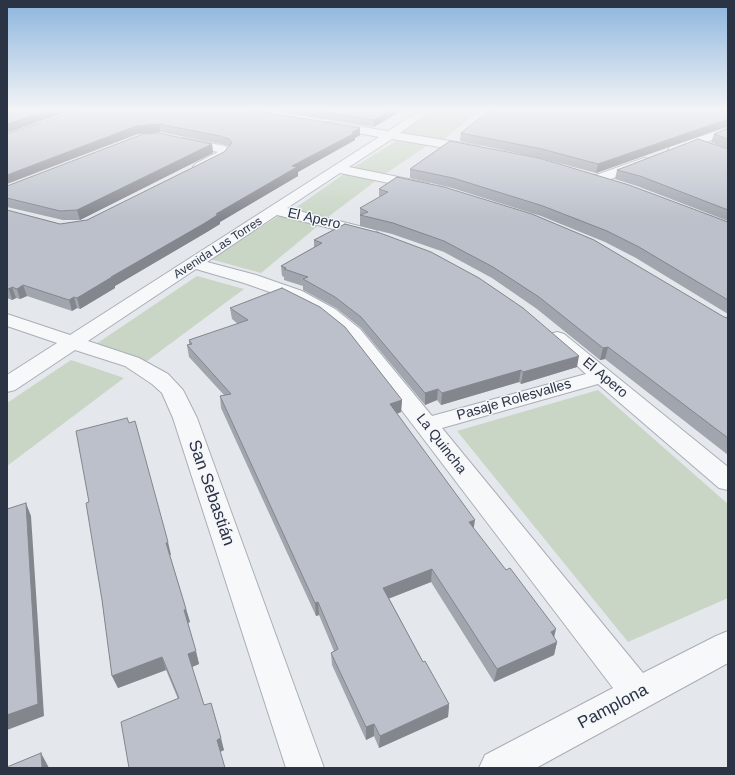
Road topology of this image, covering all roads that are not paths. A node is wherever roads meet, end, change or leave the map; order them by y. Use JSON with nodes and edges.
{"nodes":[{"id":1,"x":208,"y":146,"type":"edge"},
{"id":2,"x":373,"y":146,"type":"edge"},
{"id":3,"x":456,"y":146,"type":"edge"},
{"id":4,"x":685,"y":146,"type":"edge"},
{"id":5,"x":490,"y":152,"type":"edge"},
{"id":6,"x":666,"y":153,"type":"edge"},
{"id":7,"x":652,"y":159,"type":"edge"},
{"id":8,"x":338,"y":169,"type":"junction"},
{"id":9,"x":186,"y":174,"type":"edge"},
{"id":10,"x":584,"y":175,"type":"edge"},
{"id":11,"x":598,"y":179,"type":"junction"},
{"id":12,"x":619,"y":186,"type":"edge"},
{"id":13,"x":440,"y":191,"type":"edge"},
{"id":14,"x":275,"y":210,"type":"junction"},
{"id":15,"x":386,"y":238,"type":"edge"},
{"id":16,"x":194,"y":263,"type":"junction"},
{"id":17,"x":7,"y":320,"type":"edge"},
{"id":18,"x":541,"y":325,"type":"edge"},
{"id":19,"x":72,"y":342,"type":"junction"},
{"id":20,"x":602,"y":376,"type":"junction"},
{"id":21,"x":7,"y":385,"type":"edge"},
{"id":22,"x":426,"y":425,"type":"junction"},
{"id":23,"x":728,"y":481,"type":"edge"},
{"id":24,"x":728,"y":646,"type":"edge"},
{"id":25,"x":638,"y":693,"type":"junction"},
{"id":26,"x":305,"y":768,"type":"edge"},
{"id":27,"x":498,"y":768,"type":"edge"}],
"edges":[{"from":1,"to":9,"type":"street"},
{"from":2,"to":8,"type":"street","name":"Avenida Las Torres"},
{"from":3,"to":5,"type":"street"},
{"from":4,"to":6,"type":"street"},
{"from":7,"to":11,"type":"street"},
{"from":8,"to":13,"type":"street"},
{"from":8,"to":14,"type":"street","name":"Avenida Las Torres"},
{"from":10,"to":11,"type":"street"},
{"from":11,"to":12,"type":"street"},
{"from":14,"to":15,"type":"street","name":"El Apero"},
{"from":14,"to":16,"type":"street","name":"Avenida Las Torres"},
{"from":16,"to":19,"type":"street","name":"Avenida Las Torres"},
{"from":16,"to":22,"type":"street","name":"La Quincha"},
{"from":17,"to":19,"type":"street","name":"San Sebastián"},
{"from":18,"to":20,"type":"street","name":"El Apero"},
{"from":19,"to":21,"type":"street","name":"Avenida Las Torres"},
{"from":19,"to":26,"type":"street","name":"San Sebastián"},
{"from":20,"to":22,"type":"street","name":"Pasaje Rolesvalles"},
{"from":20,"to":23,"type":"street","name":"El Apero"},
{"from":22,"to":25,"type":"street","name":"La Quincha"},
{"from":24,"to":25,"type":"street","name":"Pamplona"},
{"from":25,"to":27,"type":"street","name":"Pamplona"}]}
